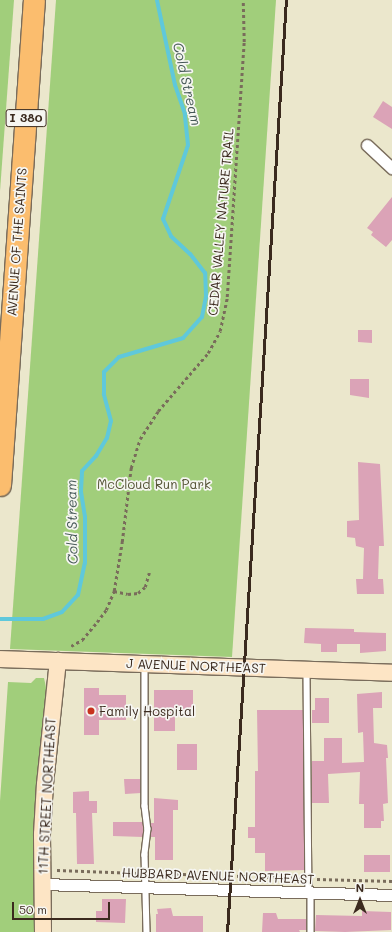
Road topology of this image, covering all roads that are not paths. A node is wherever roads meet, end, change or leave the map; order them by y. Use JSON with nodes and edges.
{"nodes":[{"id":1,"x":34,"y":0,"type":"edge"},
{"id":2,"x":39,"y":0,"type":"edge"},
{"id":3,"x":31,"y":55,"type":"junction"},
{"id":4,"x":367,"y":145,"type":"dead end"},
{"id":5,"x":392,"y":168,"type":"edge"},
{"id":6,"x":0,"y":485,"type":"edge"},
{"id":7,"x":62,"y":654,"type":"junction"},
{"id":8,"x":0,"y":659,"type":"edge"},
{"id":9,"x":144,"y":664,"type":"junction"},
{"id":10,"x":307,"y":670,"type":"junction"},
{"id":11,"x":392,"y":673,"type":"edge"},
{"id":12,"x":42,"y":884,"type":"junction"},
{"id":13,"x":146,"y":887,"type":"junction"},
{"id":14,"x":310,"y":894,"type":"junction"},
{"id":15,"x":392,"y":895,"type":"edge"},
{"id":16,"x":43,"y":932,"type":"edge"},
{"id":17,"x":146,"y":932,"type":"edge"},
{"id":18,"x":311,"y":932,"type":"edge"}],
"edges":[{"from":1,"to":3,"type":"highway","name":"AVENUE OF THE SAINTS","number":"I 380"},
{"from":2,"to":3,"type":"highway"},
{"from":3,"to":6,"type":"highway","name":"AVENUE OF THE SAINTS","number":"I 380"},
{"from":4,"to":5,"type":"street"},
{"from":7,"to":8,"type":"street","name":"J AVENUE NORTHEAST"},
{"from":7,"to":9,"type":"street","name":"J AVENUE NORTHEAST"},
{"from":7,"to":12,"type":"street","name":"11TH STREET NORTHEAST"},
{"from":9,"to":10,"type":"street","name":"J AVENUE NORTHEAST"},
{"from":9,"to":13,"type":"lane"},
{"from":10,"to":11,"type":"street","name":"J AVENUE NORTHEAST"},
{"from":10,"to":14,"type":"lane"},
{"from":12,"to":13,"type":"street","name":"HUBBARD AVENUE NORTHEAST"},
{"from":12,"to":16,"type":"street","name":"11TH STREET NORTHEAST"},
{"from":13,"to":14,"type":"street","name":"HUBBARD AVENUE NORTHEAST"},
{"from":13,"to":17,"type":"lane"},
{"from":14,"to":15,"type":"street","name":"HUBBARD AVENUE NORTHEAST"},
{"from":14,"to":18,"type":"lane"}]}
